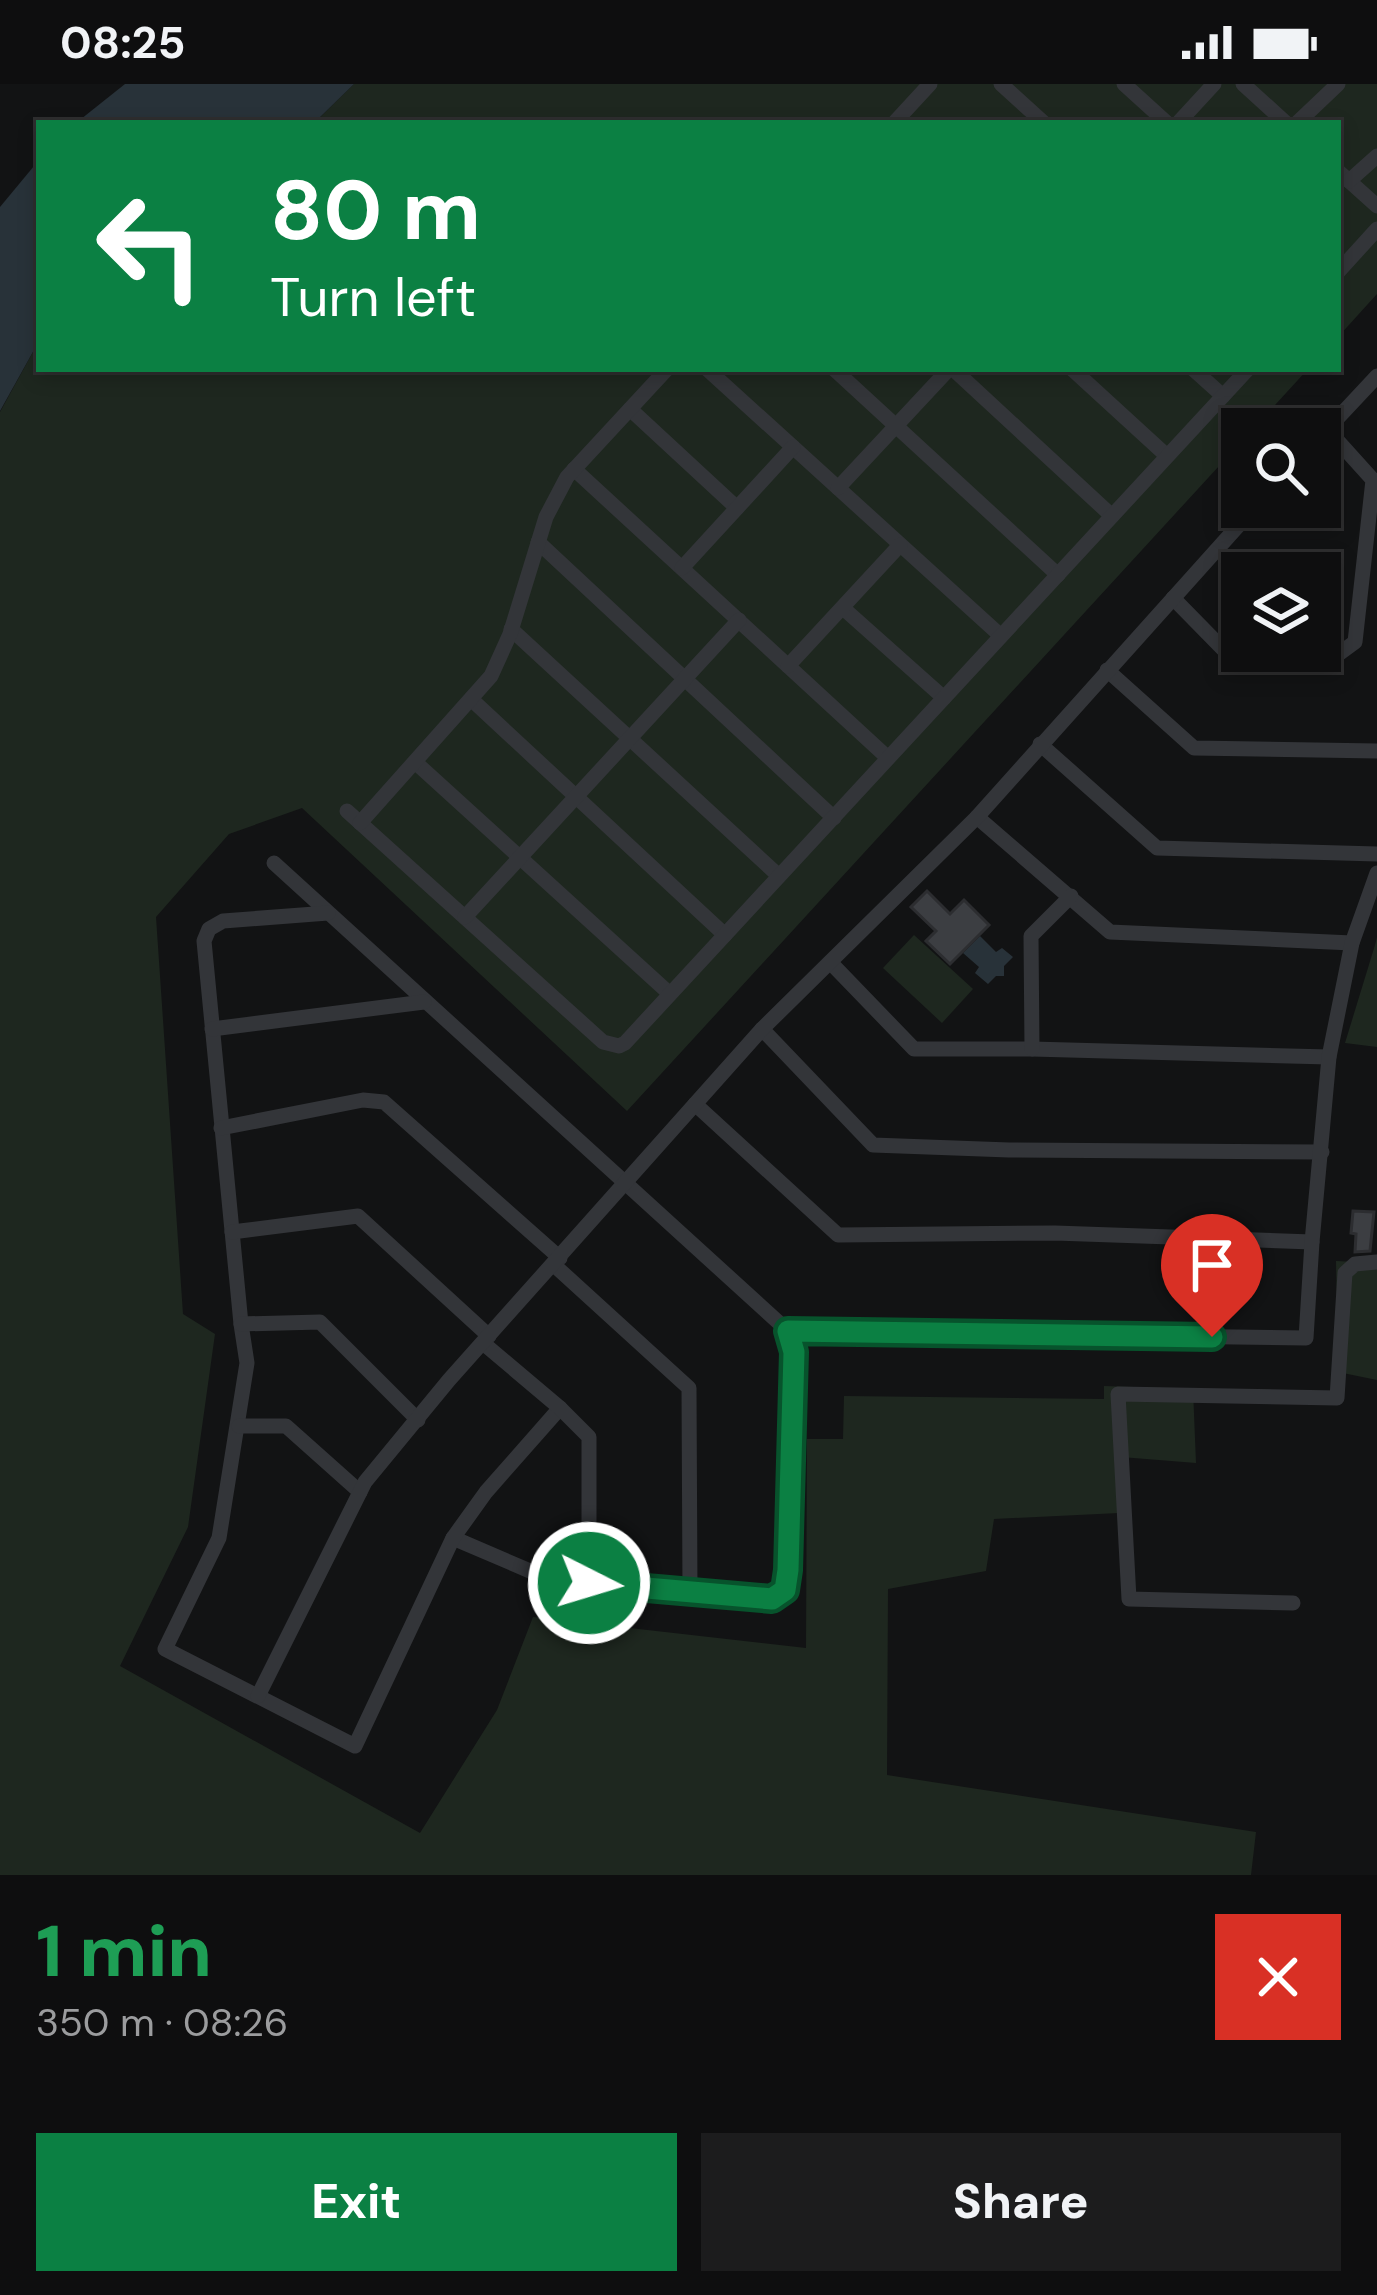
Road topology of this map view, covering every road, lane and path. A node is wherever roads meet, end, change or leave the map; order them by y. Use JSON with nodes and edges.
{"nodes":[{"id":1,"x":930,"y":84,"type":"edge"},
{"id":2,"x":1001,"y":84,"type":"edge"},
{"id":3,"x":1124,"y":84,"type":"edge"},
{"id":4,"x":1214,"y":84,"type":"edge"},
{"id":5,"x":1243,"y":84,"type":"edge"},
{"id":6,"x":1338,"y":84,"type":"edge"},
{"id":7,"x":907,"y":108,"type":"junction"},
{"id":8,"x":897,"y":120,"type":"edge"},
{"id":9,"x":920,"y":120,"type":"edge"},
{"id":10,"x":1040,"y":120,"type":"edge"},
{"id":11,"x":1164,"y":120,"type":"edge"},
{"id":12,"x":1181,"y":120,"type":"edge"},
{"id":13,"x":1283,"y":120,"type":"edge"},
{"id":14,"x":1300,"y":120,"type":"edge"},
{"id":15,"x":1377,"y":156,"type":"edge"},
{"id":16,"x":1344,"y":176,"type":"edge"},
{"id":17,"x":1377,"y":206,"type":"edge"},
{"id":18,"x":1377,"y":230,"type":"edge"},
{"id":19,"x":1341,"y":269,"type":"edge"},
{"id":20,"x":664,"y":372,"type":"edge"},
{"id":21,"x":710,"y":372,"type":"edge"},
{"id":22,"x":837,"y":372,"type":"edge"},
{"id":23,"x":948,"y":372,"type":"edge"},
{"id":24,"x":954,"y":372,"type":"edge"},
{"id":25,"x":1075,"y":372,"type":"edge"},
{"id":26,"x":1196,"y":372,"type":"edge"},
{"id":27,"x":1245,"y":372,"type":"edge"},
{"id":28,"x":1377,"y":376,"type":"edge"},
{"id":29,"x":1223,"y":396,"type":"junction"},
{"id":30,"x":630,"y":409,"type":"junction"},
{"id":31,"x":1341,"y":415,"type":"edge"},
{"id":32,"x":896,"y":426,"type":"junction"},
{"id":33,"x":793,"y":447,"type":"junction"},
{"id":34,"x":1341,"y":449,"type":"edge"},
{"id":35,"x":1168,"y":456,"type":"junction"},
{"id":36,"x":574,"y":469,"type":"junction"},
{"id":37,"x":1375,"y":480,"type":"edge"},
{"id":38,"x":838,"y":488,"type":"junction"},
{"id":39,"x":737,"y":508,"type":"junction"},
{"id":40,"x":1112,"y":516,"type":"junction"},
{"id":41,"x":1236,"y":528,"type":"edge"},
{"id":42,"x":538,"y":542,"type":"junction"},
{"id":43,"x":900,"y":545,"type":"junction"},
{"id":44,"x":682,"y":568,"type":"junction"},
{"id":45,"x":1058,"y":575,"type":"junction"},
{"id":46,"x":1173,"y":598,"type":"junction"},
{"id":47,"x":843,"y":608,"type":"junction"},
{"id":48,"x":739,"y":620,"type":"junction"},
{"id":49,"x":511,"y":628,"type":"junction"},
{"id":50,"x":1001,"y":636,"type":"junction"},
{"id":51,"x":1221,"y":648,"type":"edge"},
{"id":52,"x":1341,"y":652,"type":"edge"},
{"id":53,"x":788,"y":665,"type":"junction"},
{"id":54,"x":1107,"y":670,"type":"junction"},
{"id":55,"x":685,"y":679,"type":"junction"},
{"id":56,"x":944,"y":698,"type":"junction"},
{"id":57,"x":471,"y":699,"type":"junction"},
{"id":58,"x":630,"y":738,"type":"junction"},
{"id":59,"x":1040,"y":744,"type":"junction"},
{"id":60,"x":1377,"y":751,"type":"edge"},
{"id":61,"x":889,"y":758,"type":"junction"},
{"id":62,"x":415,"y":761,"type":"junction"},
{"id":63,"x":576,"y":797,"type":"junction"},
{"id":64,"x":976,"y":817,"type":"junction"},
{"id":65,"x":834,"y":818,"type":"junction"},
{"id":66,"x":1377,"y":854,"type":"edge"},
{"id":67,"x":520,"y":857,"type":"junction"},
{"id":68,"x":274,"y":863,"type":"dead end"},
{"id":69,"x":1377,"y":873,"type":"edge"},
{"id":70,"x":779,"y":876,"type":"junction"},
{"id":71,"x":1071,"y":896,"type":"junction"},
{"id":72,"x":328,"y":913,"type":"junction"},
{"id":73,"x":465,"y":917,"type":"junction"},
{"id":74,"x":725,"y":935,"type":"junction"},
{"id":75,"x":1352,"y":943,"type":"junction"},
{"id":76,"x":831,"y":963,"type":"junction"},
{"id":77,"x":670,"y":994,"type":"junction"},
{"id":78,"x":424,"y":1002,"type":"junction"},
{"id":79,"x":212,"y":1029,"type":"junction"},
{"id":80,"x":762,"y":1029,"type":"junction"},
{"id":81,"x":1032,"y":1049,"type":"junction"},
{"id":82,"x":1329,"y":1057,"type":"junction"},
{"id":83,"x":694,"y":1104,"type":"junction"},
{"id":84,"x":221,"y":1128,"type":"junction"},
{"id":85,"x":1322,"y":1152,"type":"junction"},
{"id":86,"x":625,"y":1181,"type":"junction"},
{"id":87,"x":232,"y":1232,"type":"junction"},
{"id":88,"x":1312,"y":1242,"type":"junction"},
{"id":89,"x":557,"y":1261,"type":"junction"},
{"id":90,"x":1377,"y":1262,"type":"edge"},
{"id":91,"x":241,"y":1324,"type":"junction"},
{"id":92,"x":788,"y":1331,"type":"junction"},
{"id":93,"x":486,"y":1340,"type":"junction"},
{"id":94,"x":560,"y":1408,"type":"junction"},
{"id":95,"x":418,"y":1420,"type":"junction"},
{"id":96,"x":239,"y":1426,"type":"junction"},
{"id":97,"x":360,"y":1492,"type":"junction"},
{"id":98,"x":453,"y":1538,"type":"junction"},
{"id":99,"x":589,"y":1583,"type":"junction"},
{"id":100,"x":690,"y":1592,"type":"junction"},
{"id":101,"x":1293,"y":1603,"type":"dead end"},
{"id":102,"x":258,"y":1696,"type":"junction"}],
"edges":[{"from":1,"to":7,"type":"street"},
{"from":2,"to":10,"type":"street"},
{"from":3,"to":11,"type":"street"},
{"from":4,"to":12,"type":"street"},
{"from":5,"to":13,"type":"street"},
{"from":6,"to":14,"type":"street"},
{"from":7,"to":8,"type":"street"},
{"from":7,"to":9,"type":"street"},
{"from":15,"to":16,"type":"street"},
{"from":16,"to":17,"type":"street"},
{"from":18,"to":19,"type":"street"},
{"from":20,"to":30,"type":"street"},
{"from":21,"to":33,"type":"street"},
{"from":22,"to":32,"type":"street"},
{"from":23,"to":32,"type":"street"},
{"from":24,"to":40,"type":"street"},
{"from":25,"to":35,"type":"street"},
{"from":26,"to":29,"type":"street"},
{"from":27,"to":29,"type":"street"},
{"from":28,"to":31,"type":"street"},
{"from":29,"to":35,"type":"street"},
{"from":30,"to":36,"type":"street"},
{"from":30,"to":39,"type":"street"},
{"from":32,"to":38,"type":"street"},
{"from":32,"to":45,"type":"street"},
{"from":33,"to":38,"type":"street"},
{"from":33,"to":39,"type":"street"},
{"from":34,"to":37,"type":"street"},
{"from":35,"to":40,"type":"street"},
{"from":36,"to":42,"type":"street"},
{"from":36,"to":44,"type":"street"},
{"from":37,"to":52,"type":"street"},
{"from":38,"to":43,"type":"street"},
{"from":39,"to":44,"type":"street"},
{"from":40,"to":45,"type":"street"},
{"from":41,"to":46,"type":"street"},
{"from":42,"to":49,"type":"street"},
{"from":42,"to":55,"type":"street"},
{"from":43,"to":47,"type":"street"},
{"from":43,"to":50,"type":"street"},
{"from":44,"to":48,"type":"street"},
{"from":45,"to":50,"type":"street"},
{"from":46,"to":51,"type":"street"},
{"from":46,"to":54,"type":"street"},
{"from":47,"to":53,"type":"street"},
{"from":47,"to":56,"type":"street"},
{"from":48,"to":53,"type":"street"},
{"from":48,"to":55,"type":"street"},
{"from":49,"to":57,"type":"street"},
{"from":49,"to":58,"type":"street"},
{"from":50,"to":56,"type":"street"},
{"from":53,"to":61,"type":"street"},
{"from":54,"to":59,"type":"street"},
{"from":54,"to":60,"type":"street"},
{"from":55,"to":58,"type":"street"},
{"from":55,"to":65,"type":"street"},
{"from":56,"to":61,"type":"street"},
{"from":57,"to":62,"type":"street"},
{"from":57,"to":63,"type":"street"},
{"from":58,"to":63,"type":"street"},
{"from":58,"to":70,"type":"street"},
{"from":59,"to":64,"type":"street"},
{"from":59,"to":66,"type":"street"},
{"from":61,"to":65,"type":"street"},
{"from":62,"to":67,"type":"street"},
{"from":62,"to":73,"type":"street"},
{"from":63,"to":67,"type":"street"},
{"from":63,"to":74,"type":"street"},
{"from":64,"to":71,"type":"street"},
{"from":64,"to":76,"type":"street"},
{"from":65,"to":70,"type":"street"},
{"from":67,"to":73,"type":"street"},
{"from":67,"to":77,"type":"street"},
{"from":68,"to":72,"type":"street"},
{"from":69,"to":75,"type":"street"},
{"from":70,"to":74,"type":"street"},
{"from":71,"to":75,"type":"street"},
{"from":71,"to":81,"type":"street"},
{"from":72,"to":78,"type":"street"},
{"from":72,"to":79,"type":"street"},
{"from":73,"to":77,"type":"street"},
{"from":74,"to":77,"type":"street"},
{"from":75,"to":82,"type":"street"},
{"from":76,"to":80,"type":"street"},
{"from":76,"to":81,"type":"street"},
{"from":78,"to":79,"type":"street"},
{"from":78,"to":86,"type":"street"},
{"from":79,"to":84,"type":"street"},
{"from":80,"to":83,"type":"street"},
{"from":80,"to":85,"type":"street"},
{"from":81,"to":82,"type":"street"},
{"from":82,"to":85,"type":"street"},
{"from":83,"to":86,"type":"street"},
{"from":83,"to":88,"type":"street"},
{"from":84,"to":87,"type":"street"},
{"from":84,"to":89,"type":"street"},
{"from":85,"to":88,"type":"street"},
{"from":86,"to":89,"type":"street"},
{"from":86,"to":92,"type":"street"},
{"from":87,"to":91,"type":"street"},
{"from":87,"to":93,"type":"street"},
{"from":88,"to":92,"type":"street"},
{"from":89,"to":93,"type":"street"},
{"from":89,"to":100,"type":"street"},
{"from":90,"to":101,"type":"street"},
{"from":91,"to":95,"type":"street"},
{"from":91,"to":96,"type":"street"},
{"from":92,"to":100,"type":"street"},
{"from":93,"to":94,"type":"street"},
{"from":93,"to":95,"type":"street"},
{"from":94,"to":98,"type":"street"},
{"from":94,"to":99,"type":"street"},
{"from":95,"to":97,"type":"street"},
{"from":96,"to":97,"type":"street"},
{"from":96,"to":102,"type":"street"},
{"from":97,"to":102,"type":"street"},
{"from":98,"to":99,"type":"street"},
{"from":98,"to":102,"type":"street"},
{"from":99,"to":100,"type":"street"}]}
